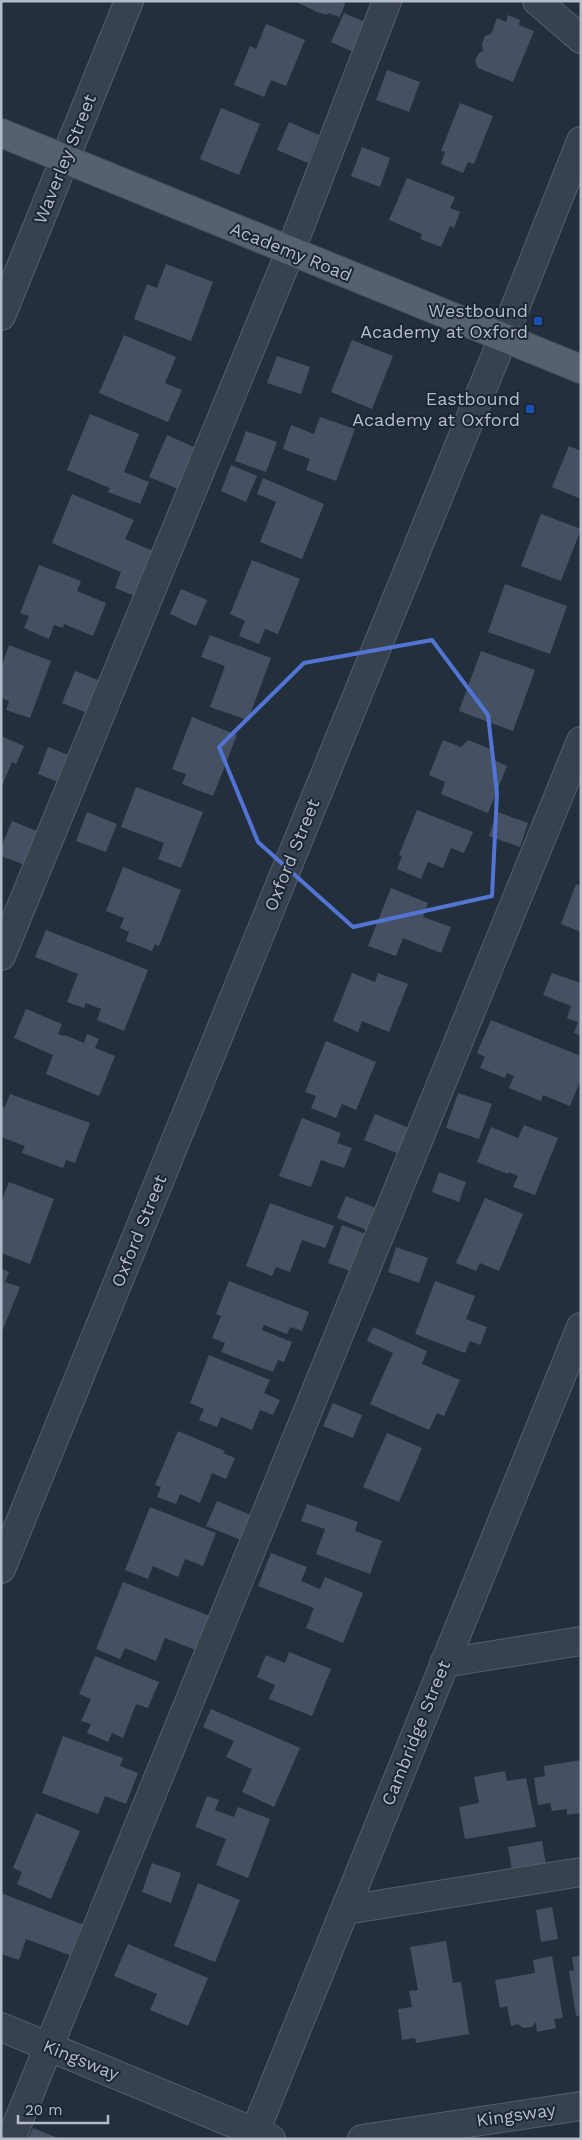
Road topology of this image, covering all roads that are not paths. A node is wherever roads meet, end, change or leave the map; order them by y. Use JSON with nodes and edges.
{"nodes":[{"id":1,"x":129,"y":1,"type":"edge"},
{"id":2,"x":387,"y":1,"type":"edge"},
{"id":3,"x":537,"y":1,"type":"edge"},
{"id":4,"x":581,"y":39,"type":"edge"},
{"id":5,"x":1,"y":133,"type":"edge"},
{"id":6,"x":581,"y":141,"type":"edge"},
{"id":7,"x":66,"y":158,"type":"junction"},
{"id":8,"x":290,"y":252,"type":"junction"},
{"id":9,"x":1,"y":316,"type":"edge"},
{"id":10,"x":503,"y":338,"type":"junction"},
{"id":11,"x":581,"y":369,"type":"edge"},
{"id":12,"x":581,"y":741,"type":"edge"},
{"id":13,"x":1,"y":956,"type":"edge"},
{"id":14,"x":581,"y":1326,"type":"edge"},
{"id":15,"x":1,"y":1569,"type":"edge"},
{"id":16,"x":581,"y":1641,"type":"edge"},
{"id":17,"x":444,"y":1663,"type":"junction"},
{"id":18,"x":581,"y":1872,"type":"edge"},
{"id":19,"x":346,"y":1910,"type":"junction"},
{"id":20,"x":1,"y":2027,"type":"edge"},
{"id":21,"x":48,"y":2046,"type":"junction"},
{"id":22,"x":581,"y":2106,"type":"edge"},
{"id":23,"x":403,"y":2135,"type":"edge"},
{"id":24,"x":260,"y":2136,"type":"edge"},
{"id":25,"x":11,"y":2139,"type":"edge"},
{"id":26,"x":362,"y":2139,"type":"edge"}],
"edges":[{"from":1,"to":7,"type":"street","name":"Waverley Street"},
{"from":2,"to":8,"type":"street"},
{"from":3,"to":4,"type":"street"},
{"from":5,"to":7,"type":"main road","name":"Academy Road"},
{"from":6,"to":10,"type":"street","name":"Oxford Street"},
{"from":7,"to":8,"type":"main road","name":"Academy Road"},
{"from":7,"to":9,"type":"street","name":"Waverley Street"},
{"from":8,"to":10,"type":"main road","name":"Academy Road"},
{"from":8,"to":13,"type":"street"},
{"from":10,"to":11,"type":"main road","name":"Academy Road"},
{"from":10,"to":15,"type":"street","name":"Oxford Street"},
{"from":12,"to":21,"type":"street"},
{"from":14,"to":17,"type":"street","name":"Cambridge Street"},
{"from":16,"to":17,"type":"street"},
{"from":17,"to":19,"type":"street","name":"Cambridge Street"},
{"from":18,"to":19,"type":"street"},
{"from":19,"to":24,"type":"street","name":"Cambridge Street"},
{"from":20,"to":21,"type":"street","name":"Kingsway"},
{"from":21,"to":24,"type":"street","name":"Kingsway"},
{"from":21,"to":25,"type":"street"},
{"from":22,"to":23,"type":"street","name":"Kingsway"},
{"from":23,"to":26,"type":"street","name":"Kingsway"}]}
